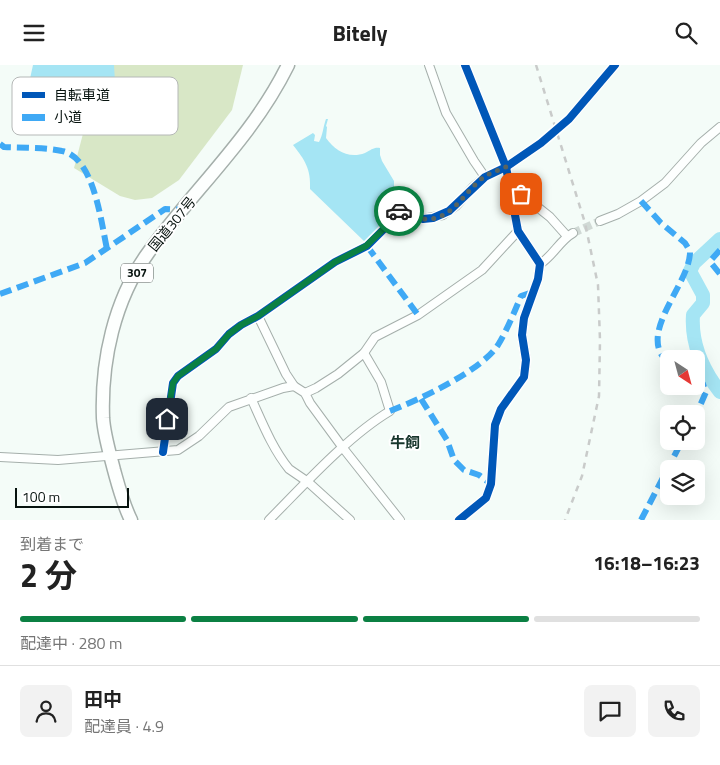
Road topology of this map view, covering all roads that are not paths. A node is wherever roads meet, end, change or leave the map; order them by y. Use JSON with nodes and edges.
{"nodes":[{"id":1,"x":288,"y":65,"type":"edge"},
{"id":2,"x":429,"y":65,"type":"edge"},
{"id":3,"x":465,"y":65,"type":"edge"},
{"id":4,"x":615,"y":65,"type":"edge"},
{"id":5,"x":569,"y":119,"type":"tunnel mouth"},
{"id":6,"x":720,"y":127,"type":"edge"},
{"id":7,"x":541,"y":143,"type":"tunnel mouth"},
{"id":8,"x":506,"y":167,"type":"junction"},
{"id":9,"x":485,"y":177,"type":"junction"},
{"id":10,"x":508,"y":177,"type":"junction"},
{"id":11,"x":600,"y":221,"type":"tunnel mouth"},
{"id":12,"x":518,"y":231,"type":"junction"},
{"id":13,"x":540,"y":264,"type":"junction"},
{"id":14,"x":258,"y":316,"type":"junction"},
{"id":15,"x":364,"y":353,"type":"junction"},
{"id":16,"x":294,"y":387,"type":"junction"},
{"id":17,"x":305,"y":393,"type":"junction"},
{"id":18,"x":251,"y":399,"type":"junction"},
{"id":19,"x":343,"y":448,"type":"junction"},
{"id":20,"x":163,"y":452,"type":"junction"},
{"id":21,"x":110,"y":455,"type":"junction"},
{"id":22,"x":0,"y":457,"type":"edge"},
{"id":23,"x":308,"y":482,"type":"junction"},
{"id":24,"x":131,"y":520,"type":"edge"},
{"id":25,"x":269,"y":520,"type":"edge"},
{"id":26,"x":350,"y":520,"type":"edge"},
{"id":27,"x":400,"y":520,"type":"edge"},
{"id":28,"x":459,"y":520,"type":"edge"}],
"edges":[{"from":1,"to":21,"type":"highway","name":"国道307号","number":"307"},
{"from":2,"to":9,"type":"street"},
{"from":3,"to":8,"type":"street"},
{"from":4,"to":5,"type":"street"},
{"from":6,"to":11,"type":"street"},
{"from":7,"to":8,"type":"street"},
{"from":8,"to":9,"type":"street"},
{"from":8,"to":10,"type":"street"},
{"from":9,"to":14,"type":"street"},
{"from":10,"to":12,"type":"street"},
{"from":10,"to":13,"type":"street"},
{"from":12,"to":13,"type":"street"},
{"from":12,"to":15,"type":"street"},
{"from":13,"to":28,"type":"street"},
{"from":14,"to":16,"type":"street"},
{"from":14,"to":20,"type":"street"},
{"from":15,"to":17,"type":"street"},
{"from":15,"to":19,"type":"street"},
{"from":16,"to":17,"type":"street"},
{"from":16,"to":18,"type":"street"},
{"from":17,"to":19,"type":"street"},
{"from":18,"to":20,"type":"street"},
{"from":18,"to":23,"type":"street"},
{"from":19,"to":23,"type":"street"},
{"from":19,"to":27,"type":"street"},
{"from":20,"to":21,"type":"street"},
{"from":21,"to":22,"type":"street"},
{"from":21,"to":24,"type":"highway","name":"国道307号","number":"307"},
{"from":23,"to":25,"type":"street"},
{"from":23,"to":26,"type":"street"}]}
